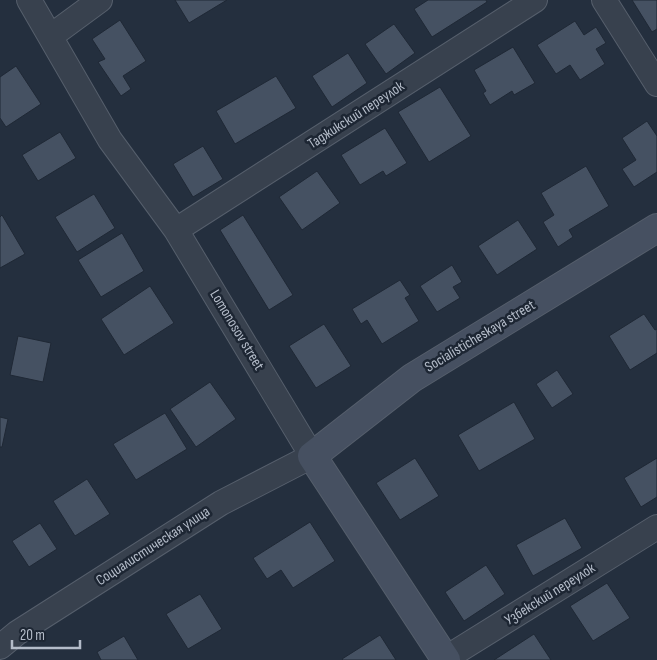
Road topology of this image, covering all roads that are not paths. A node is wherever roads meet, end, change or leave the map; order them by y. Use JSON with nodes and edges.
{"nodes":[{"id":1,"x":29,"y":0,"type":"edge"},
{"id":2,"x":100,"y":0,"type":"edge"},
{"id":3,"x":536,"y":0,"type":"edge"},
{"id":4,"x":604,"y":0,"type":"edge"},
{"id":5,"x":52,"y":36,"type":"junction"},
{"id":6,"x":657,"y":84,"type":"edge"},
{"id":7,"x":657,"y":228,"type":"edge"},
{"id":8,"x":176,"y":230,"type":"junction"},
{"id":9,"x":312,"y":456,"type":"junction"},
{"id":10,"x":657,"y":527,"type":"edge"},
{"id":11,"x":0,"y":647,"type":"edge"},
{"id":12,"x":444,"y":660,"type":"edge"}],
"edges":[{"from":1,"to":5,"type":"street","name":"Lomonosov street"},
{"from":2,"to":5,"type":"street"},
{"from":3,"to":8,"type":"street","name":"Таджикский переулок"},
{"from":4,"to":6,"type":"street"},
{"from":5,"to":8,"type":"street","name":"Lomonosov street"},
{"from":7,"to":9,"type":"street","name":"Socialisticheskaya street"},
{"from":8,"to":9,"type":"street","name":"Lomonosov street"},
{"from":9,"to":11,"type":"street","name":"Социалистическая улица"},
{"from":9,"to":12,"type":"street","name":"Lomonosov street"},
{"from":10,"to":12,"type":"street","name":"Узбекский переулок"}]}
